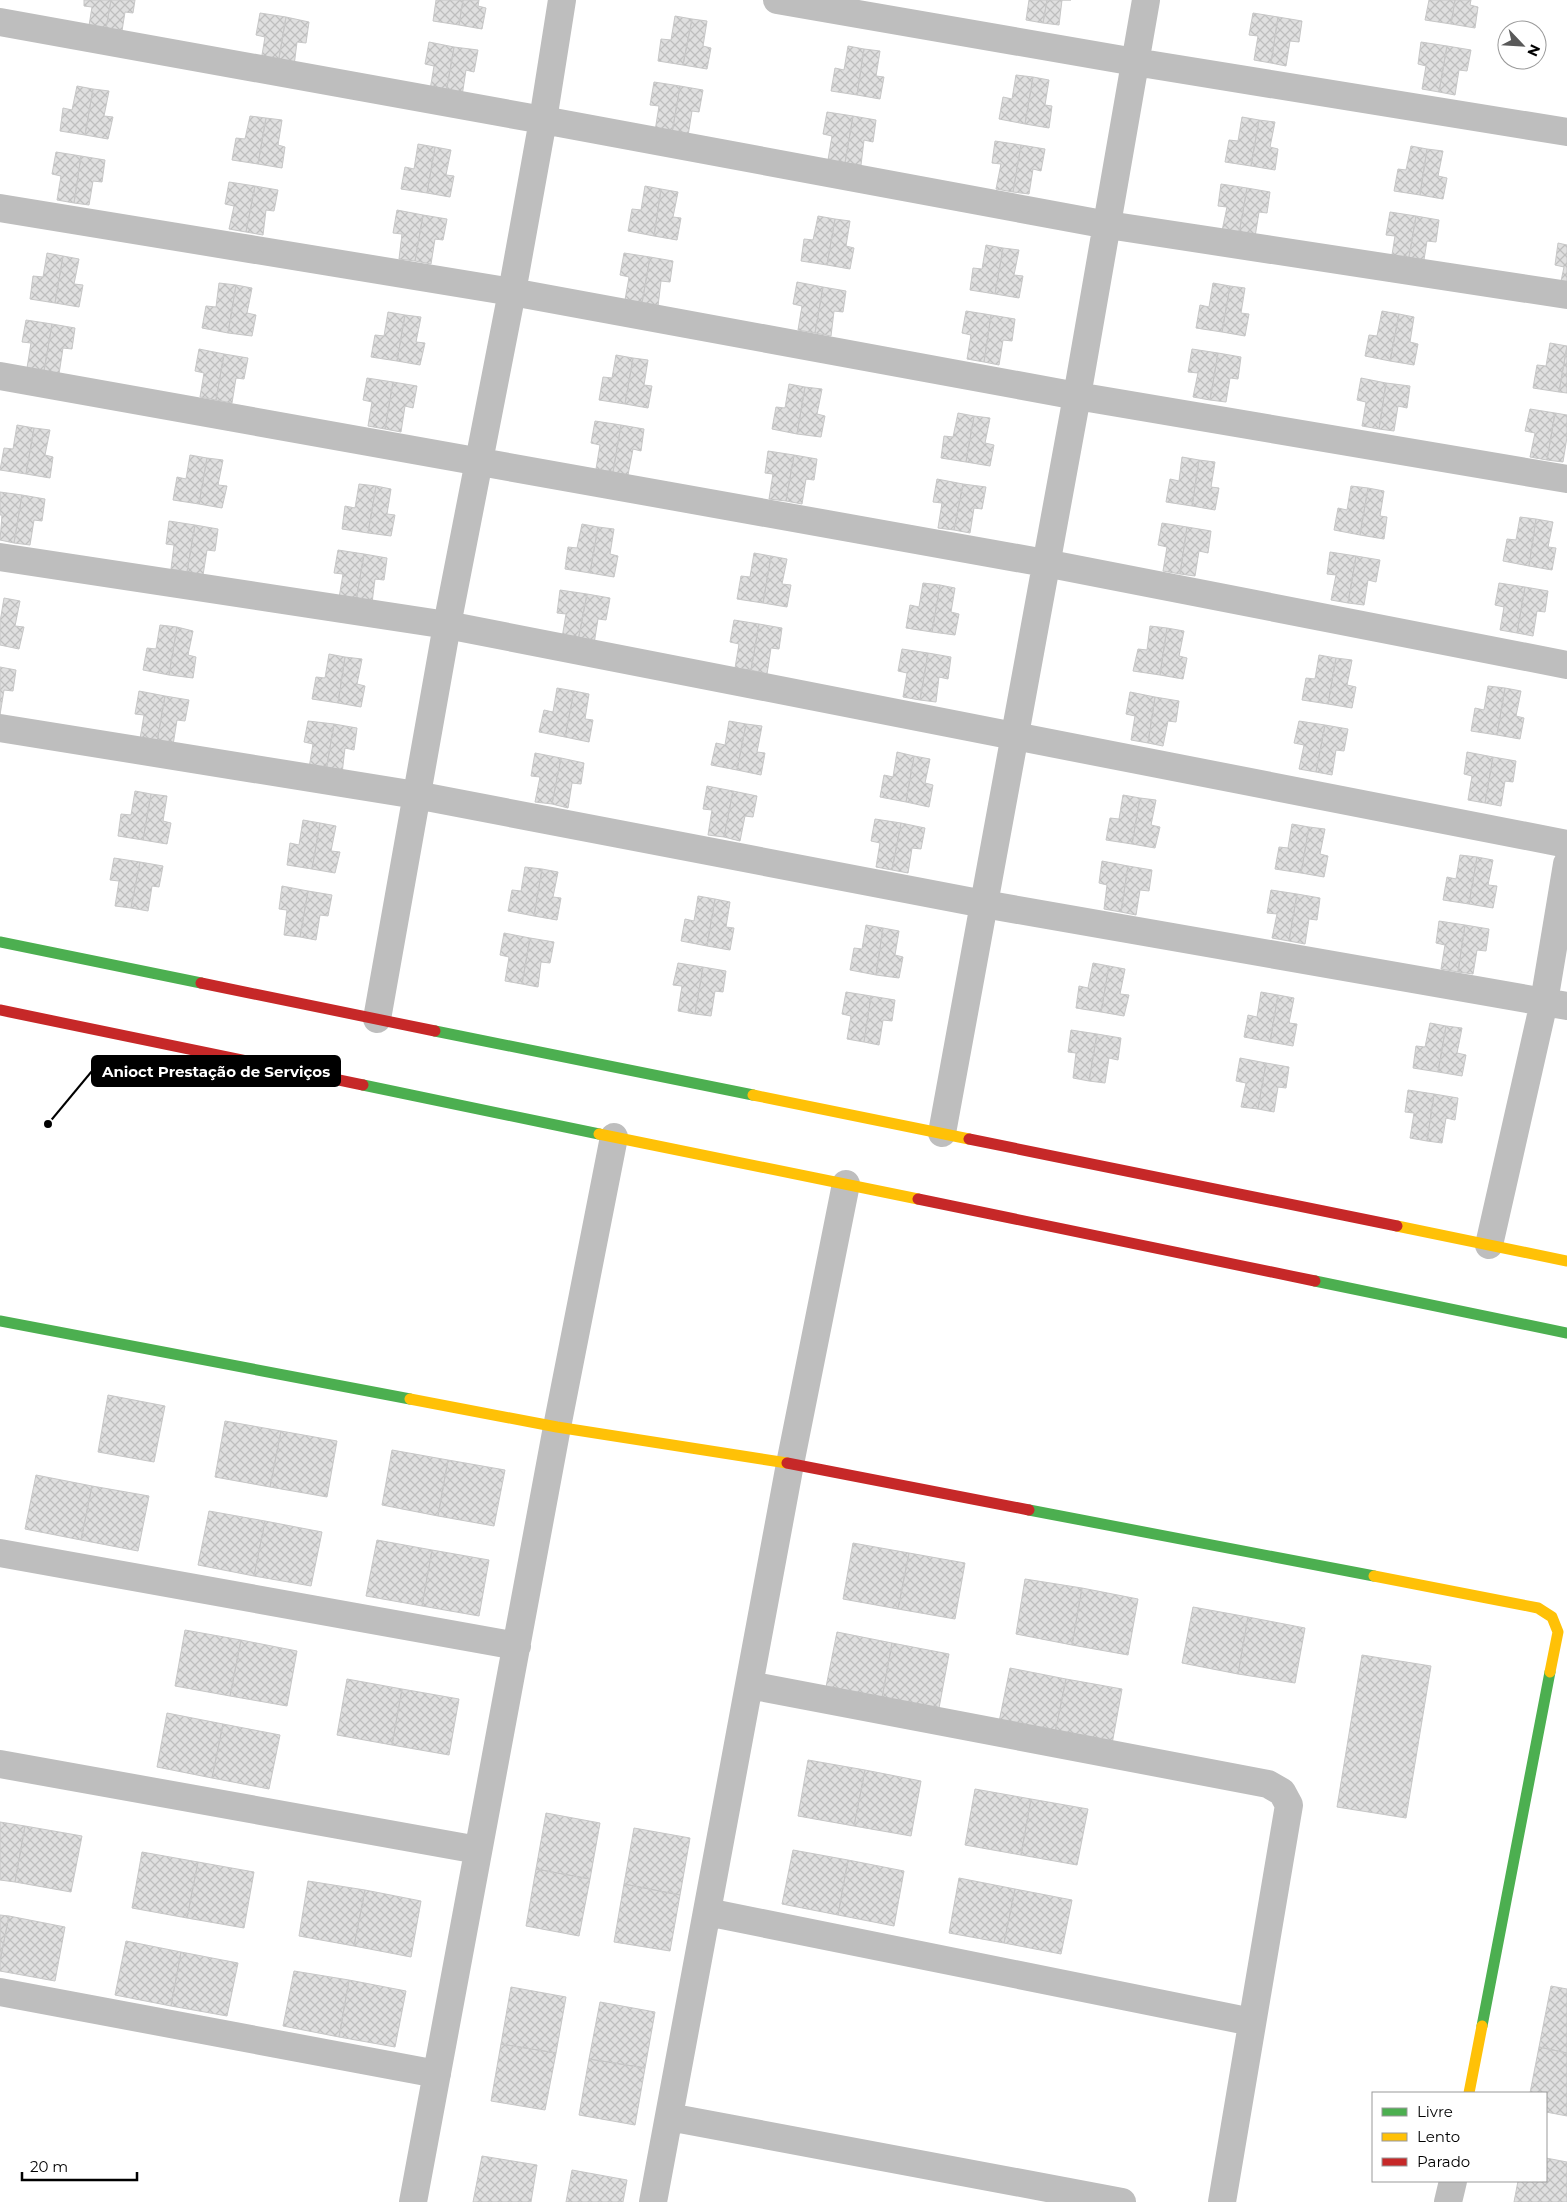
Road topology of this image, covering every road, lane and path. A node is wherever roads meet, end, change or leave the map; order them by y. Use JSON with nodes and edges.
{"nodes":[{"id":1,"x":562,"y":0,"type":"edge"},
{"id":2,"x":777,"y":0,"type":"edge"},
{"id":3,"x":1146,"y":0,"type":"edge"},
{"id":4,"x":0,"y":22,"type":"edge"},
{"id":5,"x":1135,"y":62,"type":"junction"},
{"id":6,"x":543,"y":120,"type":"junction"},
{"id":7,"x":1567,"y":132,"type":"edge"},
{"id":8,"x":0,"y":208,"type":"edge"},
{"id":9,"x":1108,"y":225,"type":"junction"},
{"id":10,"x":512,"y":292,"type":"junction"},
{"id":11,"x":1567,"y":295,"type":"edge"},
{"id":12,"x":0,"y":376,"type":"edge"},
{"id":13,"x":1077,"y":396,"type":"junction"},
{"id":14,"x":478,"y":460,"type":"junction"},
{"id":15,"x":1567,"y":479,"type":"edge"},
{"id":16,"x":0,"y":556,"type":"edge"},
{"id":17,"x":1045,"y":563,"type":"junction"},
{"id":18,"x":447,"y":625,"type":"junction"},
{"id":19,"x":1567,"y":665,"type":"edge"},
{"id":20,"x":0,"y":728,"type":"edge"},
{"id":21,"x":1014,"y":736,"type":"junction"},
{"id":22,"x":416,"y":795,"type":"junction"},
{"id":23,"x":1567,"y":844,"type":"edge"},
{"id":24,"x":1567,"y":864,"type":"edge"},
{"id":25,"x":984,"y":904,"type":"junction"},
{"id":26,"x":0,"y":942,"type":"edge"},
{"id":27,"x":1555,"y":1004,"type":"edge"},
{"id":28,"x":0,"y":1010,"type":"edge"},
{"id":29,"x":377,"y":1019,"type":"junction"},
{"id":30,"x":942,"y":1133,"type":"junction"},
{"id":31,"x":614,"y":1137,"type":"junction"},
{"id":32,"x":846,"y":1184,"type":"junction"},
{"id":33,"x":1489,"y":1245,"type":"junction"},
{"id":34,"x":1567,"y":1261,"type":"edge"},
{"id":35,"x":0,"y":1321,"type":"edge"},
{"id":36,"x":1567,"y":1333,"type":"edge"},
{"id":37,"x":557,"y":1427,"type":"junction"},
{"id":38,"x":790,"y":1464,"type":"junction"},
{"id":39,"x":0,"y":1553,"type":"edge"},
{"id":40,"x":517,"y":1646,"type":"junction"},
{"id":41,"x":749,"y":1684,"type":"junction"},
{"id":42,"x":0,"y":1764,"type":"edge"},
{"id":43,"x":478,"y":1850,"type":"junction"},
{"id":44,"x":707,"y":1912,"type":"junction"},
{"id":45,"x":0,"y":1992,"type":"edge"},
{"id":46,"x":1252,"y":2022,"type":"junction"},
{"id":47,"x":436,"y":2074,"type":"junction"},
{"id":48,"x":1469,"y":2092,"type":"edge"},
{"id":49,"x":669,"y":2117,"type":"junction"},
{"id":50,"x":1452,"y":2182,"type":"edge"},
{"id":51,"x":413,"y":2202,"type":"edge"},
{"id":52,"x":653,"y":2202,"type":"edge"},
{"id":53,"x":1122,"y":2202,"type":"edge"},
{"id":54,"x":1222,"y":2202,"type":"edge"},
{"id":55,"x":1448,"y":2202,"type":"edge"}],
"edges":[{"from":1,"to":6,"type":"street"},
{"from":2,"to":5,"type":"street"},
{"from":3,"to":5,"type":"street"},
{"from":4,"to":6,"type":"street"},
{"from":5,"to":7,"type":"street"},
{"from":5,"to":9,"type":"street"},
{"from":6,"to":9,"type":"street"},
{"from":6,"to":10,"type":"street"},
{"from":8,"to":10,"type":"street"},
{"from":9,"to":11,"type":"street"},
{"from":9,"to":13,"type":"street"},
{"from":10,"to":13,"type":"street"},
{"from":10,"to":14,"type":"street"},
{"from":12,"to":14,"type":"street"},
{"from":13,"to":15,"type":"street"},
{"from":13,"to":17,"type":"street"},
{"from":14,"to":17,"type":"street"},
{"from":14,"to":18,"type":"street"},
{"from":16,"to":18,"type":"street"},
{"from":17,"to":19,"type":"street"},
{"from":17,"to":21,"type":"street"},
{"from":18,"to":21,"type":"street"},
{"from":18,"to":22,"type":"street"},
{"from":20,"to":22,"type":"street"},
{"from":21,"to":23,"type":"street"},
{"from":21,"to":25,"type":"street"},
{"from":22,"to":25,"type":"street"},
{"from":22,"to":29,"type":"street"},
{"from":24,"to":27,"type":"street"},
{"from":25,"to":27,"type":"street"},
{"from":25,"to":30,"type":"street"},
{"from":26,"to":29,"type":"street"},
{"from":27,"to":33,"type":"street"},
{"from":28,"to":31,"type":"street"},
{"from":29,"to":30,"type":"street"},
{"from":30,"to":33,"type":"street"},
{"from":31,"to":32,"type":"street"},
{"from":31,"to":37,"type":"street"},
{"from":32,"to":36,"type":"street"},
{"from":32,"to":38,"type":"street"},
{"from":33,"to":34,"type":"street"},
{"from":35,"to":37,"type":"street"},
{"from":37,"to":38,"type":"street"},
{"from":37,"to":40,"type":"street"},
{"from":38,"to":41,"type":"street"},
{"from":38,"to":48,"type":"street"},
{"from":39,"to":40,"type":"street"},
{"from":40,"to":43,"type":"street"},
{"from":41,"to":44,"type":"street"},
{"from":41,"to":46,"type":"street"},
{"from":42,"to":43,"type":"street"},
{"from":43,"to":47,"type":"street"},
{"from":44,"to":46,"type":"street"},
{"from":44,"to":49,"type":"street"},
{"from":45,"to":47,"type":"street"},
{"from":46,"to":54,"type":"street"},
{"from":47,"to":51,"type":"street"},
{"from":49,"to":52,"type":"street"},
{"from":49,"to":53,"type":"street"},
{"from":50,"to":55,"type":"street"}]}
